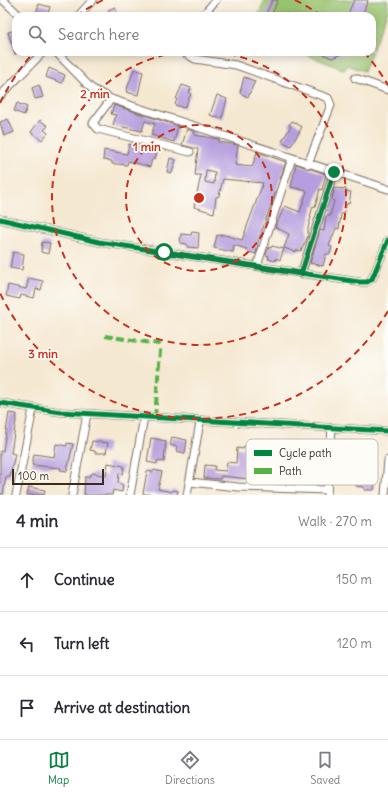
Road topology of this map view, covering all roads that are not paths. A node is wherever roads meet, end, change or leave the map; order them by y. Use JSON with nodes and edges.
{"nodes":[{"id":1,"x":3,"y":0,"type":"edge"},
{"id":2,"x":93,"y":0,"type":"edge"},
{"id":3,"x":216,"y":0,"type":"edge"},
{"id":4,"x":16,"y":12,"type":"edge"},
{"id":5,"x":82,"y":12,"type":"edge"},
{"id":6,"x":206,"y":12,"type":"edge"},
{"id":7,"x":39,"y":56,"type":"edge"},
{"id":8,"x":60,"y":56,"type":"edge"},
{"id":9,"x":190,"y":56,"type":"edge"},
{"id":10,"x":355,"y":78,"type":"dead end"},
{"id":11,"x":388,"y":90,"type":"edge"},
{"id":12,"x":0,"y":96,"type":"edge"},
{"id":13,"x":111,"y":99,"type":"junction"},
{"id":14,"x":190,"y":152,"type":"dead end"},
{"id":15,"x":292,"y":158,"type":"junction"},
{"id":16,"x":308,"y":164,"type":"junction"},
{"id":17,"x":334,"y":172,"type":"junction"},
{"id":18,"x":388,"y":189,"type":"edge"},
{"id":19,"x":0,"y":219,"type":"edge"},
{"id":20,"x":388,"y":240,"type":"edge"},
{"id":21,"x":257,"y":266,"type":"junction"},
{"id":22,"x":301,"y":274,"type":"junction"},
{"id":23,"x":0,"y":403,"type":"edge"},
{"id":24,"x":33,"y":409,"type":"junction"},
{"id":25,"x":86,"y":414,"type":"junction"},
{"id":26,"x":144,"y":417,"type":"junction"},
{"id":27,"x":200,"y":422,"type":"junction"},
{"id":28,"x":332,"y":428,"type":"junction"},
{"id":29,"x":388,"y":431,"type":"edge"},
{"id":30,"x":331,"y":439,"type":"edge"},
{"id":31,"x":388,"y":460,"type":"edge"},
{"id":32,"x":190,"y":482,"type":"junction"},
{"id":33,"x":327,"y":493,"type":"edge"},
{"id":34,"x":16,"y":495,"type":"edge"},
{"id":35,"x":72,"y":495,"type":"edge"},
{"id":36,"x":130,"y":495,"type":"edge"},
{"id":37,"x":187,"y":495,"type":"edge"},
{"id":38,"x":386,"y":495,"type":"edge"}],
"edges":[{"from":1,"to":4,"type":"street"},
{"from":2,"to":5,"type":"street"},
{"from":3,"to":6,"type":"street"},
{"from":7,"to":12,"type":"street"},
{"from":8,"to":13,"type":"street"},
{"from":9,"to":16,"type":"street"},
{"from":10,"to":11,"type":"street"},
{"from":13,"to":14,"type":"street"},
{"from":13,"to":15,"type":"street"},
{"from":15,"to":16,"type":"street"},
{"from":15,"to":21,"type":"street"},
{"from":16,"to":17,"type":"street"},
{"from":17,"to":18,"type":"street"},
{"from":17,"to":22,"type":"street"},
{"from":19,"to":21,"type":"street"},
{"from":20,"to":22,"type":"street"},
{"from":21,"to":22,"type":"street"},
{"from":23,"to":24,"type":"street"},
{"from":24,"to":25,"type":"street"},
{"from":24,"to":34,"type":"street"},
{"from":25,"to":26,"type":"street"},
{"from":25,"to":35,"type":"street"},
{"from":26,"to":27,"type":"street"},
{"from":26,"to":36,"type":"street"},
{"from":27,"to":28,"type":"street"},
{"from":27,"to":32,"type":"street"},
{"from":28,"to":29,"type":"street"},
{"from":28,"to":30,"type":"street"},
{"from":31,"to":38,"type":"street"},
{"from":32,"to":33,"type":"street"},
{"from":32,"to":37,"type":"street"}]}
